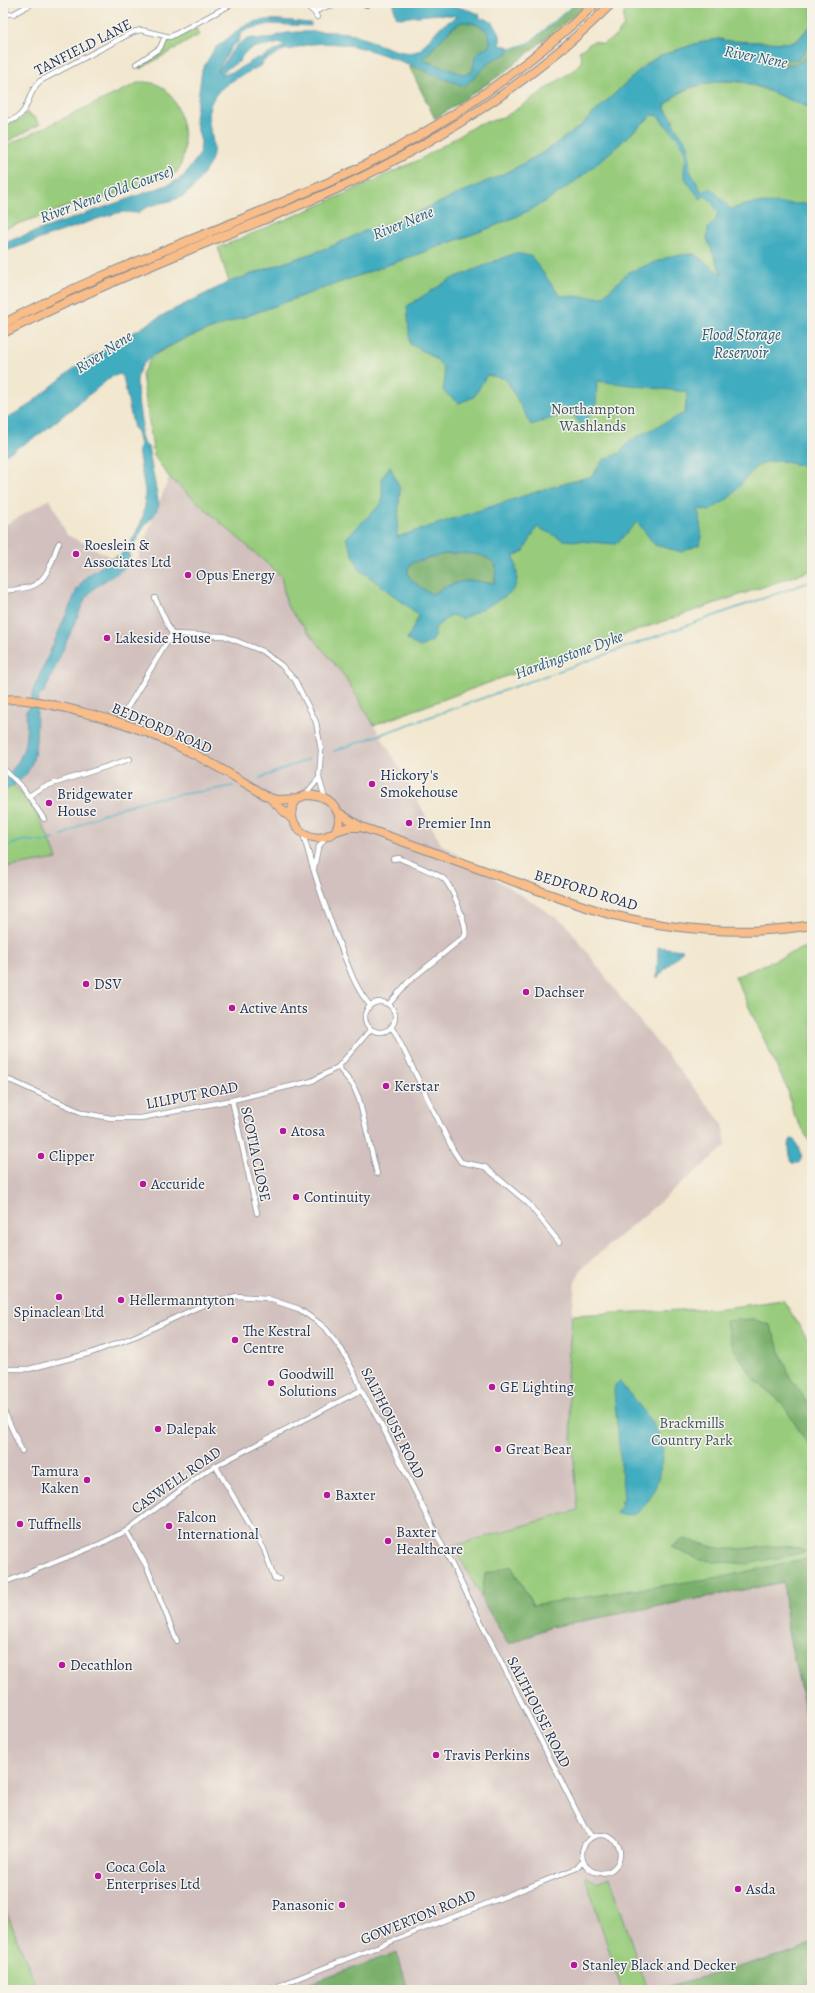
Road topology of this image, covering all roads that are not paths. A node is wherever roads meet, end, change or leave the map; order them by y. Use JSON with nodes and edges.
{"nodes":[{"id":1,"x":6,"y":3,"type":"edge"},
{"id":2,"x":33,"y":3,"type":"edge"},
{"id":3,"x":234,"y":3,"type":"edge"},
{"id":4,"x":303,"y":3,"type":"edge"},
{"id":5,"x":352,"y":3,"type":"edge"},
{"id":6,"x":360,"y":3,"type":"edge"},
{"id":7,"x":596,"y":3,"type":"edge"},
{"id":8,"x":612,"y":3,"type":"edge"},
{"id":9,"x":367,"y":6,"type":"edge"},
{"id":10,"x":314,"y":12,"type":"junction"},
{"id":11,"x":4,"y":14,"type":"edge"},
{"id":12,"x":317,"y":17,"type":"dead end"},
{"id":13,"x":165,"y":36,"type":"junction"},
{"id":14,"x":136,"y":64,"type":"dead end"},
{"id":15,"x":3,"y":122,"type":"edge"},
{"id":16,"x":3,"y":324,"type":"edge"},
{"id":17,"x":3,"y":333,"type":"edge"},
{"id":18,"x":59,"y":544,"type":"dead end"},
{"id":19,"x":3,"y":591,"type":"edge"},
{"id":20,"x":155,"y":598,"type":"dead end"},
{"id":21,"x":172,"y":634,"type":"junction"},
{"id":22,"x":3,"y":694,"type":"edge"},
{"id":23,"x":13,"y":699,"type":"junction"},
{"id":24,"x":3,"y":700,"type":"edge"},
{"id":25,"x":126,"y":710,"type":"dead end"},
{"id":26,"x":130,"y":758,"type":"dead end"},
{"id":27,"x":5,"y":769,"type":"edge"},
{"id":28,"x":319,"y":778,"type":"junction"},
{"id":29,"x":305,"y":795,"type":"junction"},
{"id":30,"x":29,"y":796,"type":"junction"},
{"id":31,"x":270,"y":798,"type":"junction"},
{"id":32,"x":326,"y":798,"type":"junction"},
{"id":33,"x":297,"y":800,"type":"junction"},
{"id":34,"x":339,"y":813,"type":"junction"},
{"id":35,"x":44,"y":819,"type":"dead end"},
{"id":36,"x":292,"y":819,"type":"junction"},
{"id":37,"x":361,"y":827,"type":"junction"},
{"id":38,"x":336,"y":831,"type":"junction"},
{"id":39,"x":302,"y":834,"type":"junction"},
{"id":40,"x":326,"y":837,"type":"junction"},
{"id":41,"x":393,"y":858,"type":"dead end"},
{"id":42,"x":314,"y":870,"type":"junction"},
{"id":43,"x":812,"y":925,"type":"edge"},
{"id":44,"x":389,"y":1004,"type":"junction"},
{"id":45,"x":370,"y":1005,"type":"junction"},
{"id":46,"x":391,"y":1027,"type":"junction"},
{"id":47,"x":371,"y":1029,"type":"junction"},
{"id":48,"x":338,"y":1066,"type":"junction"},
{"id":49,"x":3,"y":1079,"type":"edge"},
{"id":50,"x":232,"y":1100,"type":"junction"},
{"id":51,"x":377,"y":1174,"type":"dead end"},
{"id":52,"x":257,"y":1213,"type":"dead end"},
{"id":53,"x":559,"y":1242,"type":"dead end"},
{"id":54,"x":3,"y":1369,"type":"edge"},
{"id":55,"x":361,"y":1390,"type":"junction"},
{"id":56,"x":3,"y":1409,"type":"edge"},
{"id":57,"x":22,"y":1451,"type":"dead end"},
{"id":58,"x":215,"y":1465,"type":"junction"},
{"id":59,"x":126,"y":1531,"type":"junction"},
{"id":60,"x":279,"y":1579,"type":"dead end"},
{"id":61,"x":3,"y":1583,"type":"edge"},
{"id":62,"x":176,"y":1642,"type":"dead end"},
{"id":63,"x":592,"y":1837,"type":"junction"},
{"id":64,"x":583,"y":1862,"type":"junction"},
{"id":65,"x":268,"y":1990,"type":"edge"}],
"edges":[{"from":1,"to":11,"type":"street"},
{"from":2,"to":11,"type":"street"},
{"from":3,"to":13,"type":"street","name":"TANFIELD LANE"},
{"from":4,"to":10,"type":"street"},
{"from":5,"to":10,"type":"street"},
{"from":6,"to":9,"type":"street"},
{"from":7,"to":16,"type":"highway"},
{"from":8,"to":17,"type":"highway"},
{"from":10,"to":12,"type":"street"},
{"from":13,"to":14,"type":"street"},
{"from":13,"to":15,"type":"street","name":"TANFIELD LANE"},
{"from":18,"to":19,"type":"street"},
{"from":20,"to":21,"type":"street"},
{"from":21,"to":25,"type":"street"},
{"from":21,"to":28,"type":"street"},
{"from":22,"to":23,"type":"highway","name":"BEDFORD ROAD"},
{"from":23,"to":24,"type":"highway","name":"BEDFORD ROAD"},
{"from":23,"to":31,"type":"highway","name":"BEDFORD ROAD"},
{"from":26,"to":30,"type":"street"},
{"from":27,"to":30,"type":"street"},
{"from":28,"to":29,"type":"street"},
{"from":28,"to":32,"type":"street"},
{"from":29,"to":32,"type":"highway"},
{"from":29,"to":33,"type":"highway"},
{"from":30,"to":35,"type":"street"},
{"from":31,"to":33,"type":"highway","name":"BEDFORD ROAD"},
{"from":31,"to":36,"type":"highway","name":"BEDFORD ROAD"},
{"from":32,"to":34,"type":"highway"},
{"from":33,"to":36,"type":"highway"},
{"from":34,"to":37,"type":"highway","name":"BEDFORD ROAD"},
{"from":34,"to":38,"type":"highway"},
{"from":36,"to":39,"type":"highway"},
{"from":37,"to":38,"type":"highway","name":"BEDFORD ROAD"},
{"from":37,"to":43,"type":"highway","name":"BEDFORD ROAD"},
{"from":38,"to":40,"type":"highway"},
{"from":39,"to":40,"type":"highway"},
{"from":39,"to":42,"type":"street"},
{"from":40,"to":42,"type":"street"},
{"from":41,"to":44,"type":"street"},
{"from":42,"to":45,"type":"street"},
{"from":44,"to":45,"type":"street"},
{"from":44,"to":46,"type":"street"},
{"from":45,"to":47,"type":"street"},
{"from":46,"to":47,"type":"street"},
{"from":46,"to":53,"type":"street"},
{"from":47,"to":48,"type":"street","name":"LILIPUT ROAD"},
{"from":48,"to":50,"type":"street","name":"LILIPUT ROAD"},
{"from":48,"to":51,"type":"street"},
{"from":49,"to":50,"type":"street","name":"LILIPUT ROAD"},
{"from":50,"to":52,"type":"street","name":"SCOTIA CLOSE"},
{"from":54,"to":55,"type":"street","name":"SALTHOUSE ROAD"},
{"from":55,"to":58,"type":"street","name":"CASWELL ROAD"},
{"from":55,"to":63,"type":"street","name":"SALTHOUSE ROAD"},
{"from":56,"to":57,"type":"street"},
{"from":58,"to":59,"type":"street","name":"CASWELL ROAD"},
{"from":58,"to":60,"type":"street"},
{"from":59,"to":61,"type":"street","name":"CASWELL ROAD"},
{"from":59,"to":62,"type":"street"},
{"from":63,"to":64,"type":"street"},
{"from":63,"to":64,"type":"street"},
{"from":64,"to":65,"type":"street","name":"GOWERTON ROAD"}]}
